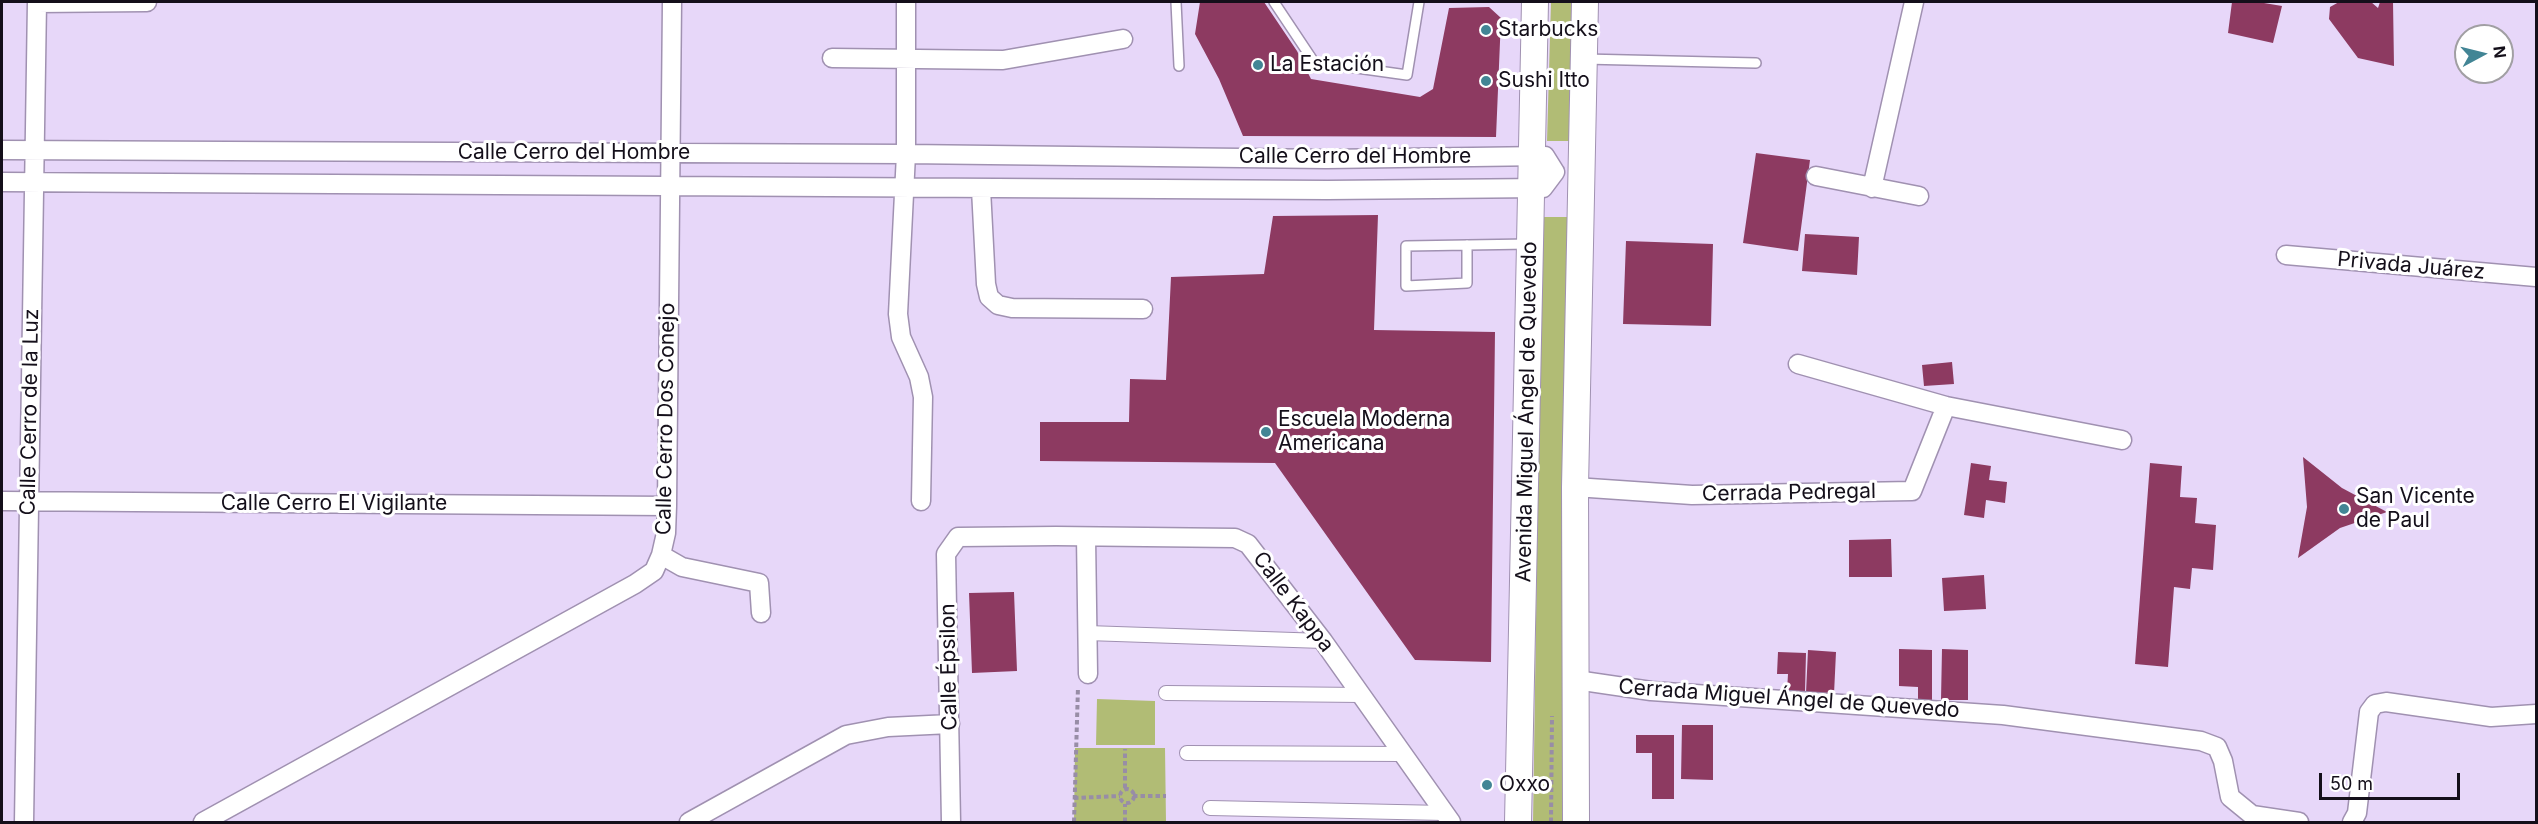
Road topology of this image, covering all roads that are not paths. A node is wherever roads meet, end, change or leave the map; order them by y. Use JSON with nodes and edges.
{"nodes":[{"id":1,"x":37,"y":2,"type":"edge"},
{"id":2,"x":147,"y":2,"type":"edge"},
{"id":3,"x":672,"y":2,"type":"edge"},
{"id":4,"x":906,"y":2,"type":"edge"},
{"id":5,"x":1176,"y":2,"type":"edge"},
{"id":6,"x":1274,"y":2,"type":"edge"},
{"id":7,"x":1419,"y":2,"type":"edge"},
{"id":8,"x":1535,"y":2,"type":"edge"},
{"id":9,"x":1585,"y":2,"type":"edge"},
{"id":10,"x":1914,"y":2,"type":"edge"},
{"id":11,"x":1124,"y":39,"type":"dead end"},
{"id":12,"x":832,"y":58,"type":"dead end"},
{"id":13,"x":907,"y":58,"type":"junction"},
{"id":14,"x":1583,"y":59,"type":"junction"},
{"id":15,"x":1756,"y":63,"type":"dead end"},
{"id":16,"x":1179,"y":66,"type":"dead end"},
{"id":17,"x":2,"y":150,"type":"edge"},
{"id":18,"x":36,"y":151,"type":"junction"},
{"id":19,"x":671,"y":154,"type":"junction"},
{"id":20,"x":906,"y":154,"type":"junction"},
{"id":21,"x":1147,"y":156,"type":"junction"},
{"id":22,"x":1532,"y":156,"type":"junction"},
{"id":23,"x":1555,"y":172,"type":"junction"},
{"id":24,"x":1581,"y":172,"type":"junction"},
{"id":25,"x":1816,"y":176,"type":"dead end"},
{"id":26,"x":2,"y":182,"type":"edge"},
{"id":27,"x":34,"y":182,"type":"junction"},
{"id":28,"x":671,"y":185,"type":"junction"},
{"id":29,"x":904,"y":187,"type":"junction"},
{"id":30,"x":1146,"y":188,"type":"junction"},
{"id":31,"x":1532,"y":188,"type":"junction"},
{"id":32,"x":1872,"y":188,"type":"junction"},
{"id":33,"x":981,"y":189,"type":"junction"},
{"id":34,"x":1919,"y":196,"type":"dead end"},
{"id":35,"x":1530,"y":244,"type":"junction"},
{"id":36,"x":1467,"y":245,"type":"junction"},
{"id":37,"x":2286,"y":255,"type":"dead end"},
{"id":38,"x":2536,"y":276,"type":"edge"},
{"id":39,"x":1143,"y":309,"type":"dead end"},
{"id":40,"x":1798,"y":364,"type":"dead end"},
{"id":41,"x":1946,"y":406,"type":"junction"},
{"id":42,"x":2122,"y":440,"type":"dead end"},
{"id":43,"x":1575,"y":486,"type":"junction"},
{"id":44,"x":2,"y":501,"type":"edge"},
{"id":45,"x":29,"y":501,"type":"junction"},
{"id":46,"x":921,"y":501,"type":"dead end"},
{"id":47,"x":667,"y":506,"type":"junction"},
{"id":48,"x":979,"y":537,"type":"joint"},
{"id":49,"x":1086,"y":537,"type":"junction"},
{"id":50,"x":661,"y":555,"type":"junction"},
{"id":51,"x":761,"y":612,"type":"dead end"},
{"id":52,"x":1088,"y":633,"type":"junction"},
{"id":53,"x":1323,"y":641,"type":"junction"},
{"id":54,"x":1083,"y":680,"type":"road end"},
{"id":55,"x":1576,"y":680,"type":"junction"},
{"id":56,"x":1166,"y":693,"type":"dead end"},
{"id":57,"x":1361,"y":694,"type":"junction"},
{"id":58,"x":2536,"y":714,"type":"edge"},
{"id":59,"x":950,"y":724,"type":"junction"},
{"id":60,"x":1187,"y":753,"type":"dead end"},
{"id":61,"x":1402,"y":754,"type":"junction"},
{"id":62,"x":1210,"y":808,"type":"dead end"},
{"id":63,"x":1448,"y":818,"type":"edge"},
{"id":64,"x":24,"y":822,"type":"edge"},
{"id":65,"x":203,"y":822,"type":"edge"},
{"id":66,"x":689,"y":822,"type":"edge"},
{"id":67,"x":951,"y":822,"type":"edge"},
{"id":68,"x":1518,"y":822,"type":"edge"},
{"id":69,"x":1576,"y":822,"type":"edge"},
{"id":70,"x":2299,"y":822,"type":"edge"},
{"id":71,"x":2352,"y":822,"type":"edge"}],
"edges":[{"from":1,"to":2,"type":"street"},
{"from":1,"to":18,"type":"street","name":"Calle Cerro de la Luz"},
{"from":3,"to":19,"type":"street","name":"Calle Cerro Dos Conejo"},
{"from":4,"to":13,"type":"street"},
{"from":5,"to":16,"type":"lane"},
{"from":6,"to":7,"type":"lane"},
{"from":8,"to":22,"type":"main road","name":"Avenida Miguel Ángel de Quevedo"},
{"from":9,"to":14,"type":"main road"},
{"from":10,"to":32,"type":"street"},
{"from":11,"to":13,"type":"street"},
{"from":12,"to":13,"type":"street"},
{"from":13,"to":20,"type":"street"},
{"from":14,"to":15,"type":"lane"},
{"from":14,"to":24,"type":"main road"},
{"from":17,"to":18,"type":"street","name":"Calle Cerro del Hombre"},
{"from":18,"to":19,"type":"street","name":"Calle Cerro del Hombre"},
{"from":18,"to":27,"type":"street","name":"Calle Cerro de la Luz"},
{"from":19,"to":20,"type":"street","name":"Calle Cerro del Hombre"},
{"from":19,"to":28,"type":"street","name":"Calle Cerro Dos Conejo"},
{"from":20,"to":21,"type":"street","name":"Calle Cerro del Hombre"},
{"from":20,"to":29,"type":"street"},
{"from":21,"to":22,"type":"street","name":"Calle Cerro del Hombre"},
{"from":21,"to":30,"type":"street"},
{"from":22,"to":23,"type":"street"},
{"from":22,"to":31,"type":"main road","name":"Avenida Miguel Ángel de Quevedo"},
{"from":23,"to":24,"type":"street"},
{"from":23,"to":31,"type":"street"},
{"from":24,"to":43,"type":"main road"},
{"from":25,"to":32,"type":"street"},
{"from":26,"to":27,"type":"street","name":"Calle Cerro del Hombre"},
{"from":27,"to":28,"type":"street","name":"Calle Cerro del Hombre"},
{"from":27,"to":45,"type":"street","name":"Calle Cerro de la Luz"},
{"from":28,"to":29,"type":"street","name":"Calle Cerro del Hombre"},
{"from":28,"to":47,"type":"street","name":"Calle Cerro Dos Conejo"},
{"from":29,"to":33,"type":"street","name":"Calle Cerro del Hombre"},
{"from":29,"to":46,"type":"street"},
{"from":30,"to":31,"type":"street","name":"Calle Cerro del Hombre"},
{"from":30,"to":33,"type":"street","name":"Calle Cerro del Hombre"},
{"from":31,"to":35,"type":"main road","name":"Avenida Miguel Ángel de Quevedo"},
{"from":32,"to":34,"type":"street"},
{"from":33,"to":39,"type":"street"},
{"from":35,"to":36,"type":"lane"},
{"from":35,"to":68,"type":"main road","name":"Avenida Miguel Ángel de Quevedo"},
{"from":36,"to":36,"type":"lane"},
{"from":37,"to":38,"type":"street","name":"Privada Juárez"},
{"from":40,"to":41,"type":"street"},
{"from":41,"to":42,"type":"street"},
{"from":41,"to":43,"type":"street","name":"Cerrada Pedregal"},
{"from":43,"to":55,"type":"main road"},
{"from":44,"to":45,"type":"street","name":"Calle Cerro El Vigilante"},
{"from":45,"to":47,"type":"street","name":"Calle Cerro El Vigilante"},
{"from":45,"to":64,"type":"street","name":"Calle Cerro de la Luz"},
{"from":47,"to":50,"type":"street","name":"Calle Cerro Dos Conejo"},
{"from":48,"to":49,"type":"street","name":"Calle Kappa"},
{"from":48,"to":59,"type":"street","name":"Calle Épsilon"},
{"from":49,"to":52,"type":"street"},
{"from":49,"to":53,"type":"street","name":"Calle Kappa"},
{"from":50,"to":51,"type":"street"},
{"from":50,"to":65,"type":"street","name":"Calle Cerro Dos Conejo"},
{"from":52,"to":53,"type":"street"},
{"from":52,"to":54,"type":"street"},
{"from":53,"to":57,"type":"street","name":"Calle Kappa"},
{"from":55,"to":69,"type":"main road"},
{"from":55,"to":70,"type":"street","name":"Cerrada Miguel Ángel de Quevedo"},
{"from":56,"to":57,"type":"street"},
{"from":57,"to":61,"type":"street","name":"Calle Kappa"},
{"from":58,"to":71,"type":"street"},
{"from":59,"to":66,"type":"street"},
{"from":59,"to":67,"type":"street","name":"Calle Épsilon"},
{"from":60,"to":61,"type":"street"},
{"from":61,"to":63,"type":"street","name":"Calle Kappa"},
{"from":62,"to":63,"type":"street"}]}
